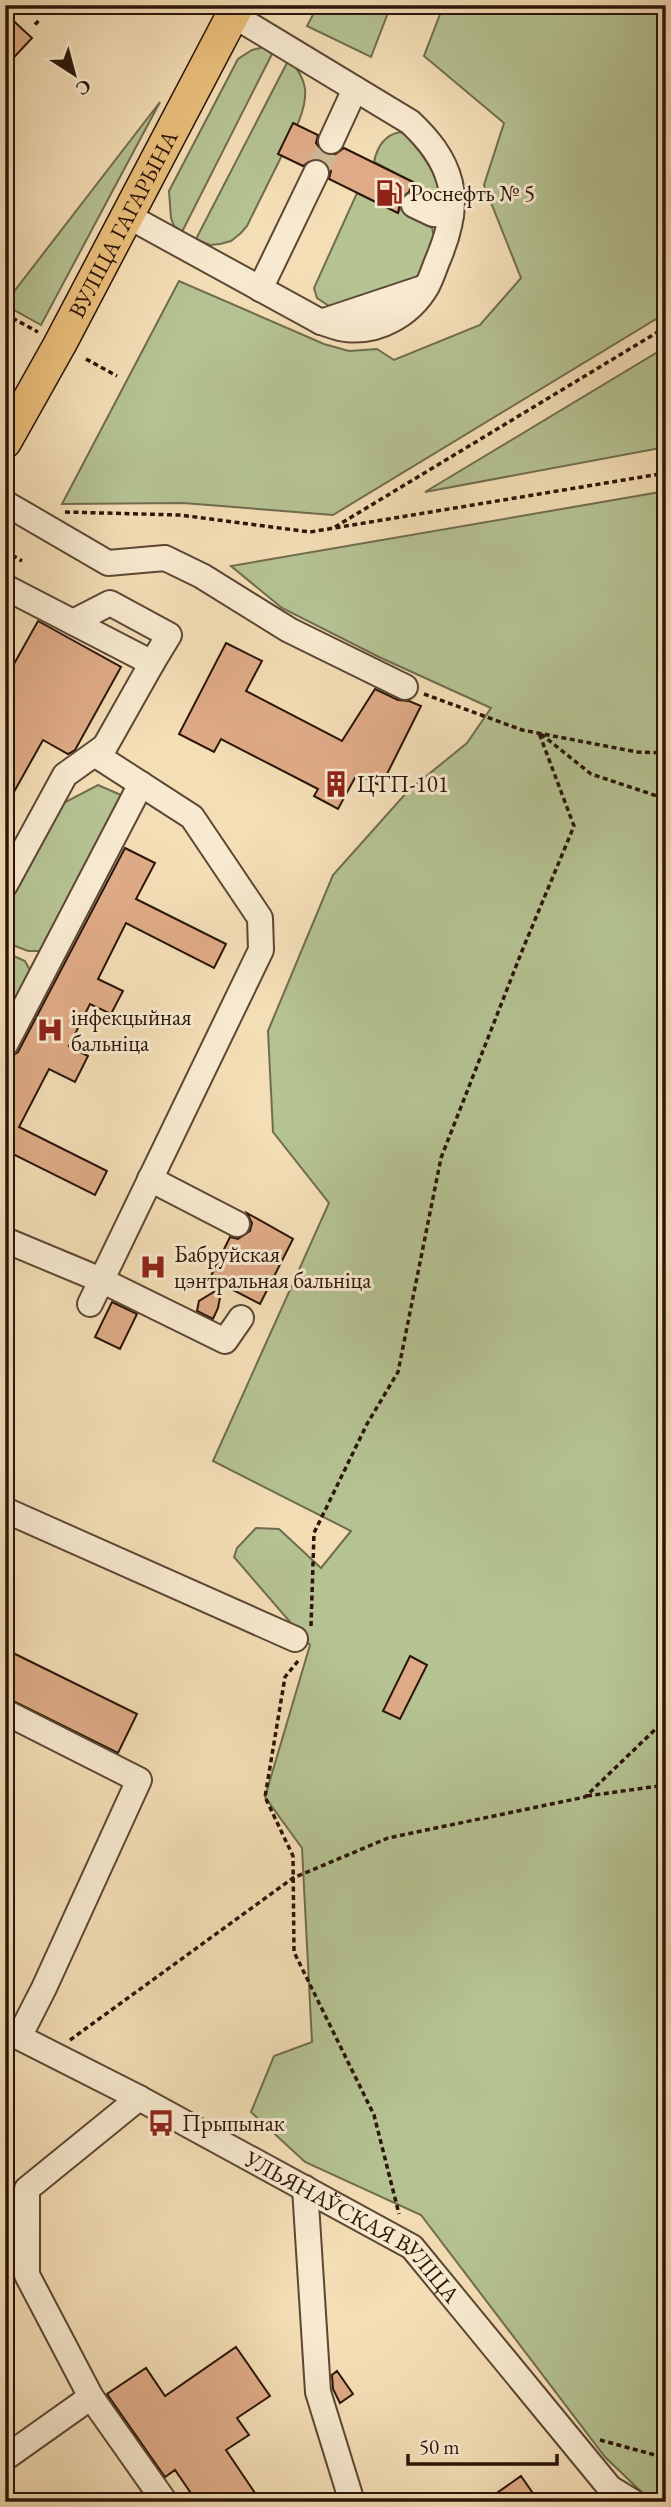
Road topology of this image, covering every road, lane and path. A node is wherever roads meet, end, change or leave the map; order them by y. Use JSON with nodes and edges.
{"nodes":[{"id":1,"x":236,"y":10,"type":"edge"},
{"id":2,"x":355,"y":89,"type":"junction"},
{"id":3,"x":331,"y":141,"type":"tunnel mouth"},
{"id":4,"x":316,"y":173,"type":"tunnel mouth"},
{"id":5,"x":414,"y":205,"type":"dead end"},
{"id":6,"x":451,"y":215,"type":"junction"},
{"id":7,"x":128,"y":216,"type":"junction"},
{"id":8,"x":260,"y":289,"type":"junction"},
{"id":9,"x":5,"y":313,"type":"edge"},
{"id":10,"x":666,"y":327,"type":"edge"},
{"id":11,"x":42,"y":334,"type":"dead end"},
{"id":12,"x":86,"y":359,"type":"dead end"},
{"id":13,"x":117,"y":376,"type":"dead end"},
{"id":14,"x":16,"y":393,"type":"edge"},
{"id":15,"x":5,"y":442,"type":"edge"},
{"id":16,"x":666,"y":473,"type":"edge"},
{"id":17,"x":5,"y":503,"type":"edge"},
{"id":18,"x":61,"y":512,"type":"dead end"},
{"id":19,"x":332,"y":528,"type":"junction"},
{"id":20,"x":5,"y":551,"type":"edge"},
{"id":21,"x":22,"y":561,"type":"dead end"},
{"id":22,"x":5,"y":586,"type":"edge"},
{"id":23,"x":73,"y":622,"type":"junction"},
{"id":24,"x":152,"y":663,"type":"junction"},
{"id":25,"x":405,"y":687,"type":"joint"},
{"id":26,"x":539,"y":733,"type":"junction"},
{"id":27,"x":104,"y":747,"type":"junction"},
{"id":28,"x":666,"y":754,"type":"edge"},
{"id":29,"x":141,"y":784,"type":"junction"},
{"id":30,"x":666,"y":799,"type":"edge"},
{"id":31,"x":9,"y":869,"type":"edge"},
{"id":32,"x":5,"y":1045,"type":"edge"},
{"id":33,"x":150,"y":1179,"type":"junction"},
{"id":34,"x":237,"y":1224,"type":"dead end"},
{"id":35,"x":5,"y":1240,"type":"edge"},
{"id":36,"x":101,"y":1280,"type":"junction"},
{"id":37,"x":90,"y":1304,"type":"dead end"},
{"id":38,"x":241,"y":1318,"type":"dead end"},
{"id":39,"x":5,"y":1510,"type":"edge"},
{"id":40,"x":303,"y":1642,"type":"junction"},
{"id":41,"x":5,"y":1712,"type":"edge"},
{"id":42,"x":666,"y":1719,"type":"edge"},
{"id":43,"x":666,"y":1785,"type":"edge"},
{"id":44,"x":585,"y":1797,"type":"junction"},
{"id":45,"x":293,"y":1878,"type":"junction"},
{"id":46,"x":12,"y":2033,"type":"edge"},
{"id":47,"x":51,"y":2053,"type":"junction"},
{"id":48,"x":139,"y":2098,"type":"junction"},
{"id":49,"x":305,"y":2188,"type":"junction"},
{"id":50,"x":406,"y":2243,"type":"junction"},
{"id":51,"x":91,"y":2397,"type":"junction"},
{"id":52,"x":563,"y":2430,"type":"junction"},
{"id":53,"x":5,"y":2458,"type":"edge"},
{"id":54,"x":666,"y":2458,"type":"edge"},
{"id":55,"x":166,"y":2502,"type":"edge"},
{"id":56,"x":352,"y":2502,"type":"edge"},
{"id":57,"x":633,"y":2502,"type":"edge"}],
"edges":[{"from":1,"to":2,"type":"street"},
{"from":1,"to":7,"type":"main road","name":"ВУЛІЦА ГАГАРЫНА"},
{"from":2,"to":3,"type":"street"},
{"from":2,"to":6,"type":"street"},
{"from":4,"to":8,"type":"street"},
{"from":5,"to":6,"type":"street"},
{"from":6,"to":8,"type":"street"},
{"from":7,"to":8,"type":"street"},
{"from":7,"to":14,"type":"main road","name":"ВУЛІЦА ГАГАРЫНА"},
{"from":9,"to":11,"type":"path"},
{"from":10,"to":19,"type":"path"},
{"from":12,"to":13,"type":"path"},
{"from":14,"to":15,"type":"main road","name":"ВУЛІЦА ГАГАРЫНА"},
{"from":16,"to":19,"type":"path"},
{"from":17,"to":25,"type":"street"},
{"from":18,"to":19,"type":"path"},
{"from":20,"to":21,"type":"path"},
{"from":22,"to":23,"type":"street"},
{"from":23,"to":24,"type":"street"},
{"from":23,"to":24,"type":"street"},
{"from":24,"to":27,"type":"street"},
{"from":25,"to":26,"type":"path"},
{"from":26,"to":28,"type":"path"},
{"from":26,"to":30,"type":"path"},
{"from":26,"to":40,"type":"path"},
{"from":27,"to":29,"type":"street"},
{"from":27,"to":31,"type":"street"},
{"from":29,"to":32,"type":"street"},
{"from":29,"to":33,"type":"street"},
{"from":33,"to":34,"type":"street"},
{"from":33,"to":36,"type":"street"},
{"from":35,"to":36,"type":"street"},
{"from":36,"to":37,"type":"street"},
{"from":36,"to":38,"type":"street"},
{"from":39,"to":40,"type":"street"},
{"from":40,"to":45,"type":"path"},
{"from":41,"to":46,"type":"street"},
{"from":42,"to":44,"type":"path"},
{"from":43,"to":44,"type":"path"},
{"from":44,"to":45,"type":"path"},
{"from":45,"to":47,"type":"path"},
{"from":45,"to":50,"type":"path"},
{"from":46,"to":47,"type":"street","name":"УЛЬЯНАЎСКАЯ ВУЛІЦА"},
{"from":47,"to":48,"type":"street","name":"УЛЬЯНАЎСКАЯ ВУЛІЦА"},
{"from":48,"to":49,"type":"street","name":"УЛЬЯНАЎСКАЯ ВУЛІЦА"},
{"from":48,"to":51,"type":"street"},
{"from":49,"to":50,"type":"street","name":"УЛЬЯНАЎСКАЯ ВУЛІЦА"},
{"from":49,"to":56,"type":"street"},
{"from":50,"to":52,"type":"street","name":"УЛЬЯНАЎСКАЯ ВУЛІЦА"},
{"from":51,"to":53,"type":"street"},
{"from":51,"to":55,"type":"street"},
{"from":52,"to":54,"type":"path"},
{"from":52,"to":57,"type":"street","name":"УЛЬЯНАЎСКАЯ ВУЛІЦА"}]}
